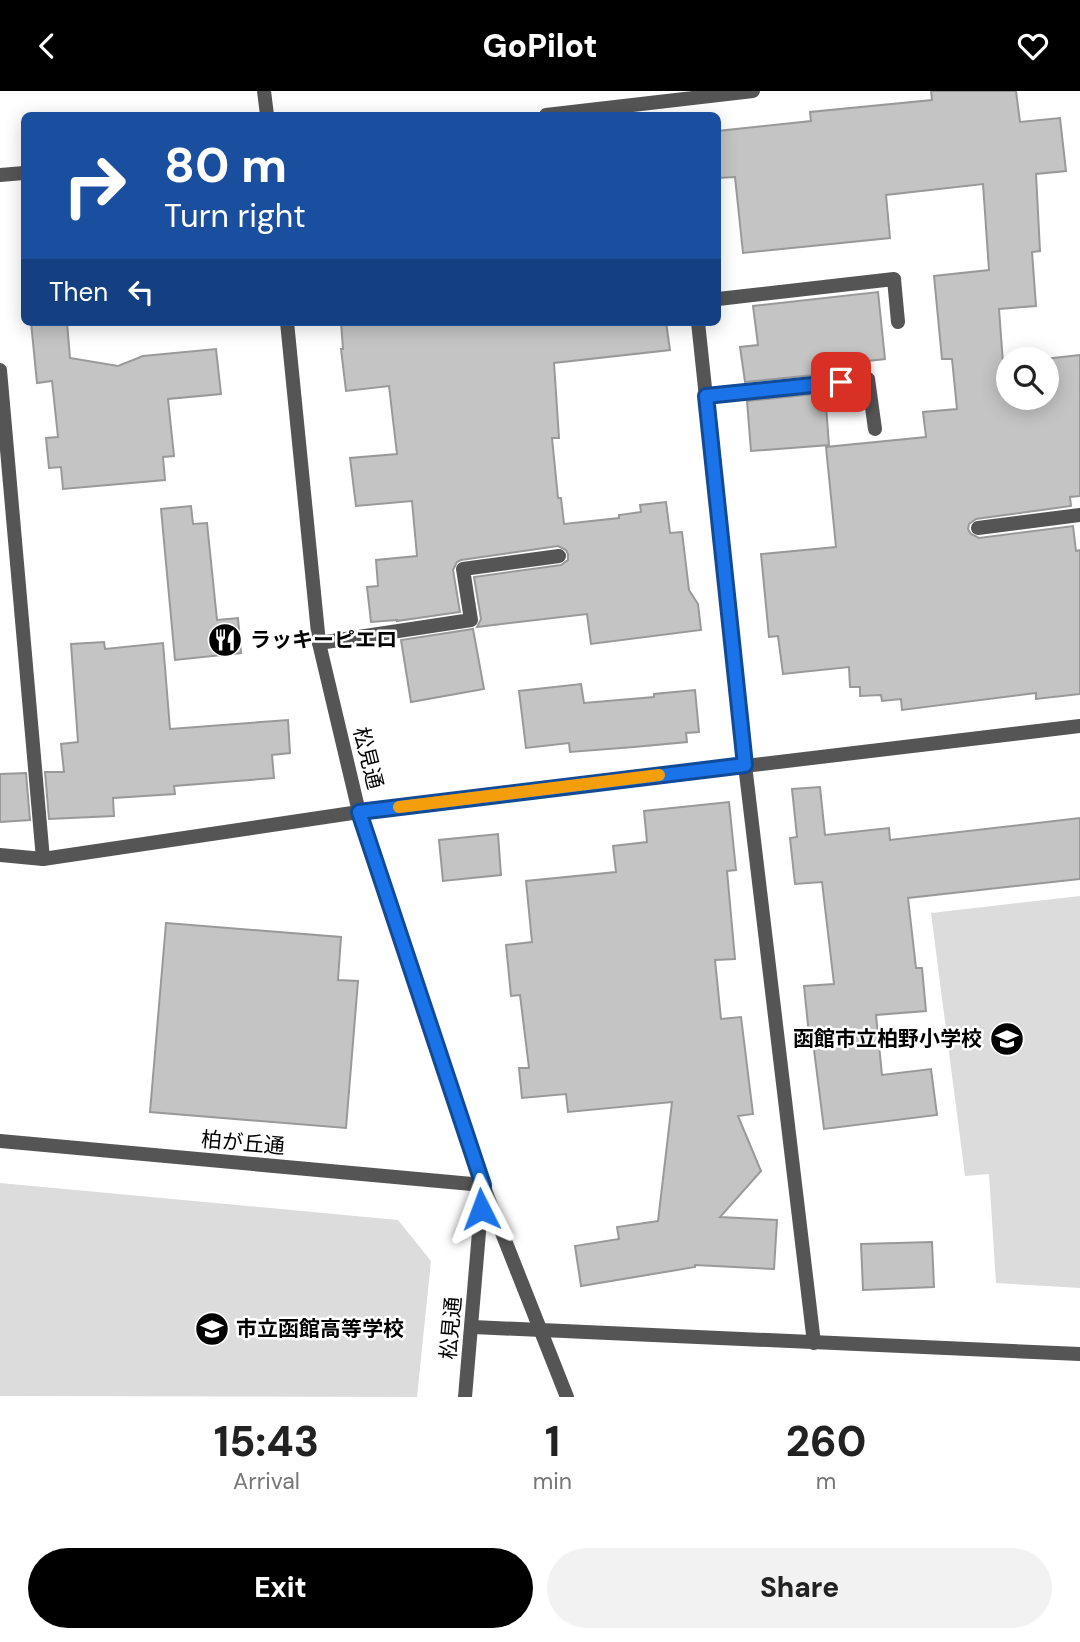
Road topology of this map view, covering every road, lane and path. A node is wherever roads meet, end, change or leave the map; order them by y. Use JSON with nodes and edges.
{"nodes":[{"id":1,"x":264,"y":91,"type":"edge"},
{"id":2,"x":753,"y":91,"type":"edge"},
{"id":3,"x":670,"y":96,"type":"edge"},
{"id":4,"x":267,"y":112,"type":"edge"},
{"id":5,"x":566,"y":112,"type":"edge"},
{"id":6,"x":21,"y":173,"type":"edge"},
{"id":7,"x":0,"y":175,"type":"edge"},
{"id":8,"x":721,"y":299,"type":"edge"},
{"id":9,"x":898,"y":322,"type":"dead end"},
{"id":10,"x":288,"y":326,"type":"edge"},
{"id":11,"x":698,"y":326,"type":"edge"},
{"id":12,"x":0,"y":370,"type":"edge"},
{"id":13,"x":706,"y":396,"type":"junction"},
{"id":14,"x":875,"y":429,"type":"dead end"},
{"id":15,"x":1080,"y":515,"type":"edge"},
{"id":16,"x":978,"y":528,"type":"dead end"},
{"id":17,"x":559,"y":556,"type":"dead end"},
{"id":18,"x":319,"y":643,"type":"junction"},
{"id":19,"x":1080,"y":726,"type":"edge"},
{"id":20,"x":745,"y":765,"type":"junction"},
{"id":21,"x":359,"y":812,"type":"junction"},
{"id":22,"x":0,"y":855,"type":"edge"},
{"id":23,"x":43,"y":859,"type":"junction"},
{"id":24,"x":0,"y":1141,"type":"edge"},
{"id":25,"x":483,"y":1185,"type":"junction"},
{"id":26,"x":473,"y":1327,"type":"junction"},
{"id":27,"x":541,"y":1331,"type":"junction"},
{"id":28,"x":814,"y":1343,"type":"junction"},
{"id":29,"x":1080,"y":1354,"type":"edge"},
{"id":30,"x":466,"y":1397,"type":"edge"},
{"id":31,"x":567,"y":1397,"type":"edge"}],
"edges":[{"from":1,"to":4,"type":"street"},
{"from":2,"to":3,"type":"street"},
{"from":3,"to":5,"type":"street"},
{"from":6,"to":7,"type":"street"},
{"from":8,"to":9,"type":"street"},
{"from":10,"to":18,"type":"street","name":"松見通"},
{"from":11,"to":13,"type":"street"},
{"from":12,"to":23,"type":"street"},
{"from":13,"to":14,"type":"street"},
{"from":13,"to":20,"type":"street"},
{"from":15,"to":16,"type":"street"},
{"from":17,"to":18,"type":"street"},
{"from":18,"to":21,"type":"street","name":"松見通"},
{"from":19,"to":20,"type":"street"},
{"from":20,"to":21,"type":"street"},
{"from":20,"to":28,"type":"street"},
{"from":21,"to":23,"type":"street"},
{"from":21,"to":25,"type":"street","name":"松見通"},
{"from":22,"to":23,"type":"street"},
{"from":24,"to":25,"type":"street","name":"柏が丘通"},
{"from":25,"to":26,"type":"street","name":"松見通"},
{"from":25,"to":27,"type":"street"},
{"from":26,"to":27,"type":"street"},
{"from":26,"to":30,"type":"street","name":"松見通"},
{"from":27,"to":28,"type":"street"},
{"from":27,"to":31,"type":"street"},
{"from":28,"to":29,"type":"street"}]}
